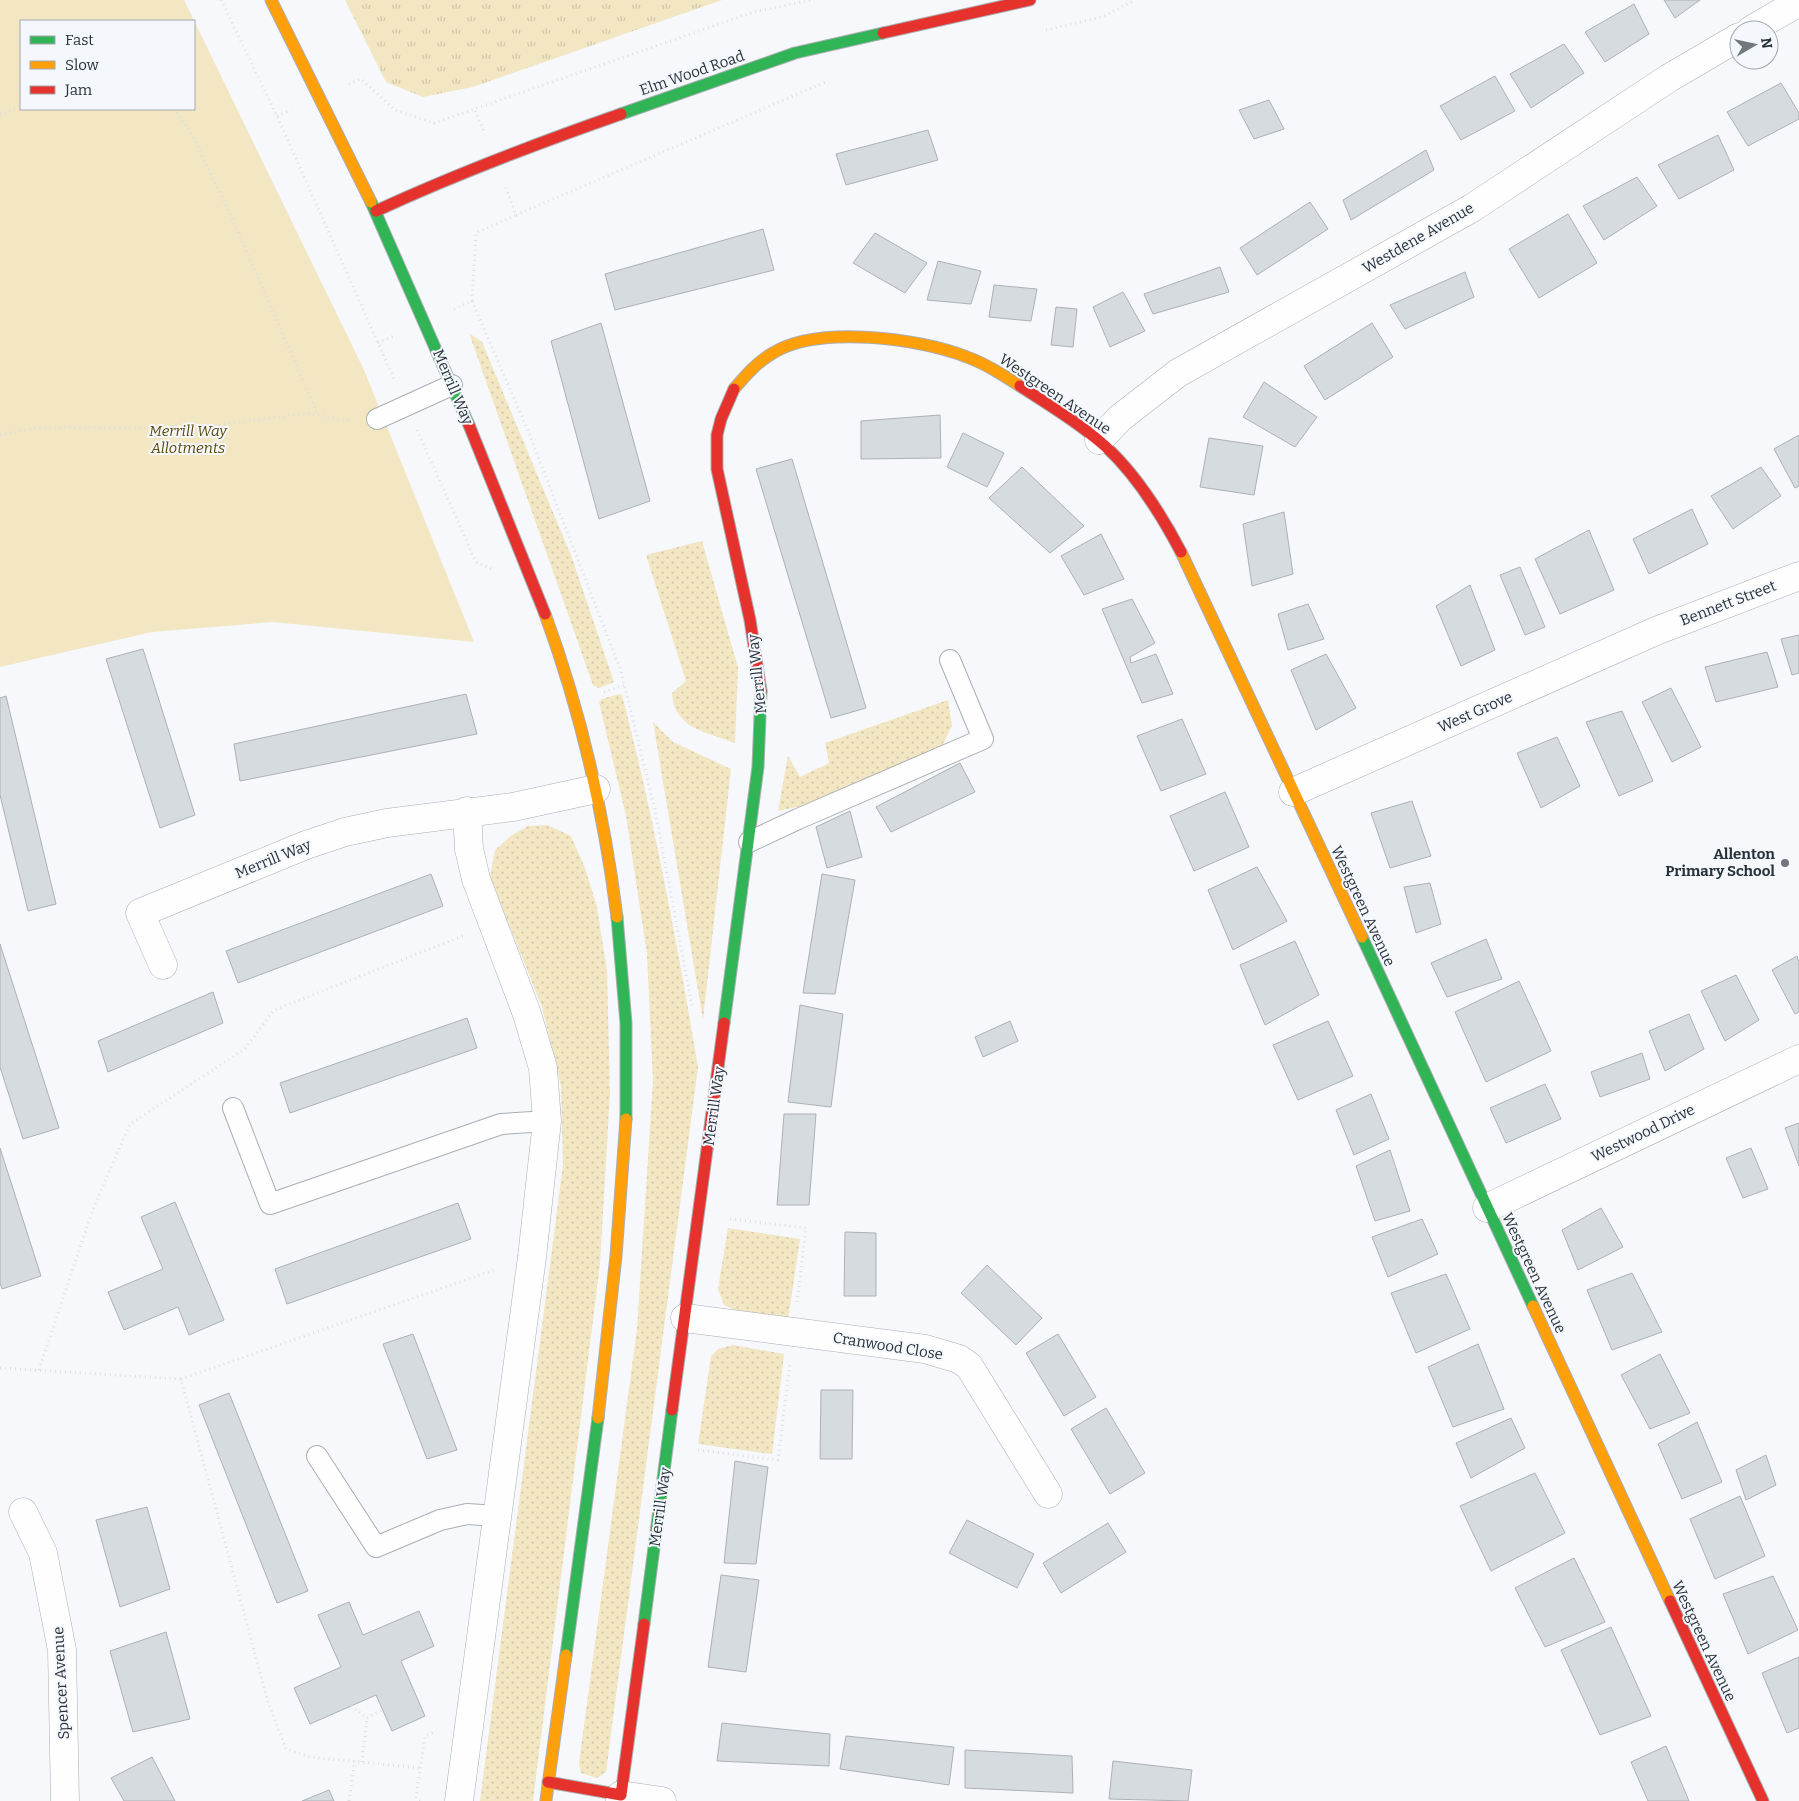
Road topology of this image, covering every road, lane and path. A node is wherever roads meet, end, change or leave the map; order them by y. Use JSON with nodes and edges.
{"nodes":[{"id":1,"x":221,"y":0,"type":"edge"},
{"id":2,"x":271,"y":0,"type":"edge"},
{"id":3,"x":810,"y":0,"type":"edge"},
{"id":4,"x":1030,"y":0,"type":"edge"},
{"id":5,"x":1135,"y":0,"type":"edge"},
{"id":6,"x":1799,"y":2,"type":"edge"},
{"id":7,"x":1768,"y":20,"type":"edge"},
{"id":8,"x":1036,"y":32,"type":"dead end"},
{"id":9,"x":1729,"y":43,"type":"edge"},
{"id":10,"x":829,"y":80,"type":"dead end"},
{"id":11,"x":322,"y":97,"type":"junction"},
{"id":12,"x":20,"y":107,"type":"edge"},
{"id":13,"x":175,"y":110,"type":"edge"},
{"id":14,"x":475,"y":110,"type":"junction"},
{"id":15,"x":0,"y":114,"type":"edge"},
{"id":16,"x":277,"y":116,"type":"junction"},
{"id":17,"x":496,"y":159,"type":"junction"},
{"id":18,"x":376,"y":211,"type":"junction"},
{"id":19,"x":516,"y":215,"type":"junction"},
{"id":20,"x":472,"y":301,"type":"junction"},
{"id":21,"x":426,"y":321,"type":"junction"},
{"id":22,"x":378,"y":343,"type":"junction"},
{"id":23,"x":452,"y":385,"type":"junction"},
{"id":24,"x":406,"y":405,"type":"junction"},
{"id":25,"x":377,"y":419,"type":"dead end"},
{"id":26,"x":721,"y":419,"type":"joint"},
{"id":27,"x":0,"y":435,"type":"edge"},
{"id":28,"x":1099,"y":440,"type":"junction"},
{"id":29,"x":1799,"y":576,"type":"edge"},
{"id":30,"x":536,"y":588,"type":"junction"},
{"id":31,"x":1656,"y":631,"type":"joint"},
{"id":32,"x":950,"y":660,"type":"dead end"},
{"id":33,"x":596,"y":789,"type":"junction"},
{"id":34,"x":1293,"y":792,"type":"junction"},
{"id":35,"x":467,"y":812,"type":"junction"},
{"id":36,"x":749,"y":842,"type":"junction"},
{"id":37,"x":163,"y":965,"type":"dead end"},
{"id":38,"x":692,"y":1006,"type":"dead end"},
{"id":39,"x":1799,"y":1059,"type":"edge"},
{"id":40,"x":233,"y":1108,"type":"dead end"},
{"id":41,"x":547,"y":1121,"type":"junction"},
{"id":42,"x":1487,"y":1208,"type":"junction"},
{"id":43,"x":532,"y":1257,"type":"junction"},
{"id":44,"x":686,"y":1318,"type":"junction"},
{"id":45,"x":0,"y":1368,"type":"edge"},
{"id":46,"x":181,"y":1379,"type":"junction"},
{"id":47,"x":317,"y":1456,"type":"dead end"},
{"id":48,"x":1048,"y":1494,"type":"dead end"},
{"id":49,"x":22,"y":1512,"type":"dead end"},
{"id":50,"x":497,"y":1516,"type":"junction"},
{"id":51,"x":351,"y":1706,"type":"dead end"},
{"id":52,"x":382,"y":1710,"type":"dead end"},
{"id":53,"x":367,"y":1718,"type":"junction"},
{"id":54,"x":355,"y":1761,"type":"junction"},
{"id":55,"x":362,"y":1762,"type":"junction"},
{"id":56,"x":420,"y":1768,"type":"dead end"},
{"id":57,"x":548,"y":1782,"type":"junction"},
{"id":58,"x":620,"y":1798,"type":"edge"},
{"id":59,"x":65,"y":1801,"type":"edge"},
{"id":60,"x":350,"y":1801,"type":"edge"},
{"id":61,"x":459,"y":1801,"type":"edge"},
{"id":62,"x":546,"y":1801,"type":"edge"},
{"id":63,"x":662,"y":1801,"type":"edge"},
{"id":64,"x":1763,"y":1801,"type":"edge"}],
"edges":[{"from":1,"to":16,"type":"path"},
{"from":2,"to":11,"type":"street","name":"Merrill Way"},
{"from":3,"to":14,"type":"path"},
{"from":4,"to":17,"type":"street","name":"Elm Wood Road"},
{"from":5,"to":8,"type":"path"},
{"from":6,"to":7,"type":"street"},
{"from":9,"to":28,"type":"street","name":"Westdene Avenue"},
{"from":10,"to":19,"type":"path"},
{"from":11,"to":14,"type":"path"},
{"from":11,"to":16,"type":"path"},
{"from":11,"to":18,"type":"street","name":"Merrill Way"},
{"from":12,"to":15,"type":"path"},
{"from":13,"to":27,"type":"path"},
{"from":14,"to":17,"type":"path"},
{"from":16,"to":22,"type":"path"},
{"from":17,"to":18,"type":"street","name":"Elm Wood Road"},
{"from":17,"to":19,"type":"path"},
{"from":18,"to":21,"type":"street","name":"Merrill Way"},
{"from":19,"to":20,"type":"path"},
{"from":20,"to":21,"type":"path"},
{"from":20,"to":38,"type":"path"},
{"from":21,"to":22,"type":"path"},
{"from":21,"to":23,"type":"street","name":"Merrill Way"},
{"from":22,"to":24,"type":"path"},
{"from":23,"to":24,"type":"lane"},
{"from":23,"to":30,"type":"street","name":"Merrill Way"},
{"from":24,"to":25,"type":"lane"},
{"from":24,"to":30,"type":"path"},
{"from":26,"to":28,"type":"street","name":"Westgreen Avenue"},
{"from":26,"to":36,"type":"street","name":"Merrill Way"},
{"from":28,"to":34,"type":"street","name":"Westgreen Avenue"},
{"from":29,"to":31,"type":"street","name":"Bennett Street"},
{"from":30,"to":33,"type":"street","name":"Merrill Way"},
{"from":31,"to":34,"type":"street","name":"West Grove"},
{"from":32,"to":36,"type":"lane"},
{"from":33,"to":35,"type":"street","name":"Merrill Way"},
{"from":33,"to":57,"type":"street","name":"Merrill Way"},
{"from":34,"to":42,"type":"street","name":"Westgreen Avenue"},
{"from":35,"to":37,"type":"street","name":"Merrill Way"},
{"from":35,"to":41,"type":"street"},
{"from":36,"to":44,"type":"street","name":"Merrill Way"},
{"from":39,"to":42,"type":"street","name":"Westwood Drive"},
{"from":40,"to":41,"type":"lane"},
{"from":41,"to":43,"type":"street"},
{"from":42,"to":64,"type":"street","name":"Westgreen Avenue"},
{"from":43,"to":46,"type":"path"},
{"from":43,"to":50,"type":"street"},
{"from":44,"to":48,"type":"street","name":"Cranwood Close"},
{"from":44,"to":58,"type":"street","name":"Merrill Way"},
{"from":45,"to":46,"type":"path"},
{"from":46,"to":54,"type":"path"},
{"from":47,"to":50,"type":"lane"},
{"from":49,"to":59,"type":"street","name":"Spencer Avenue"},
{"from":50,"to":61,"type":"street"},
{"from":51,"to":53,"type":"path"},
{"from":52,"to":53,"type":"path"},
{"from":53,"to":55,"type":"path"},
{"from":54,"to":55,"type":"path"},
{"from":54,"to":60,"type":"path"},
{"from":55,"to":56,"type":"path"},
{"from":57,"to":58,"type":"street"},
{"from":57,"to":62,"type":"street","name":"Merrill Way"},
{"from":58,"to":63,"type":"street"}]}
